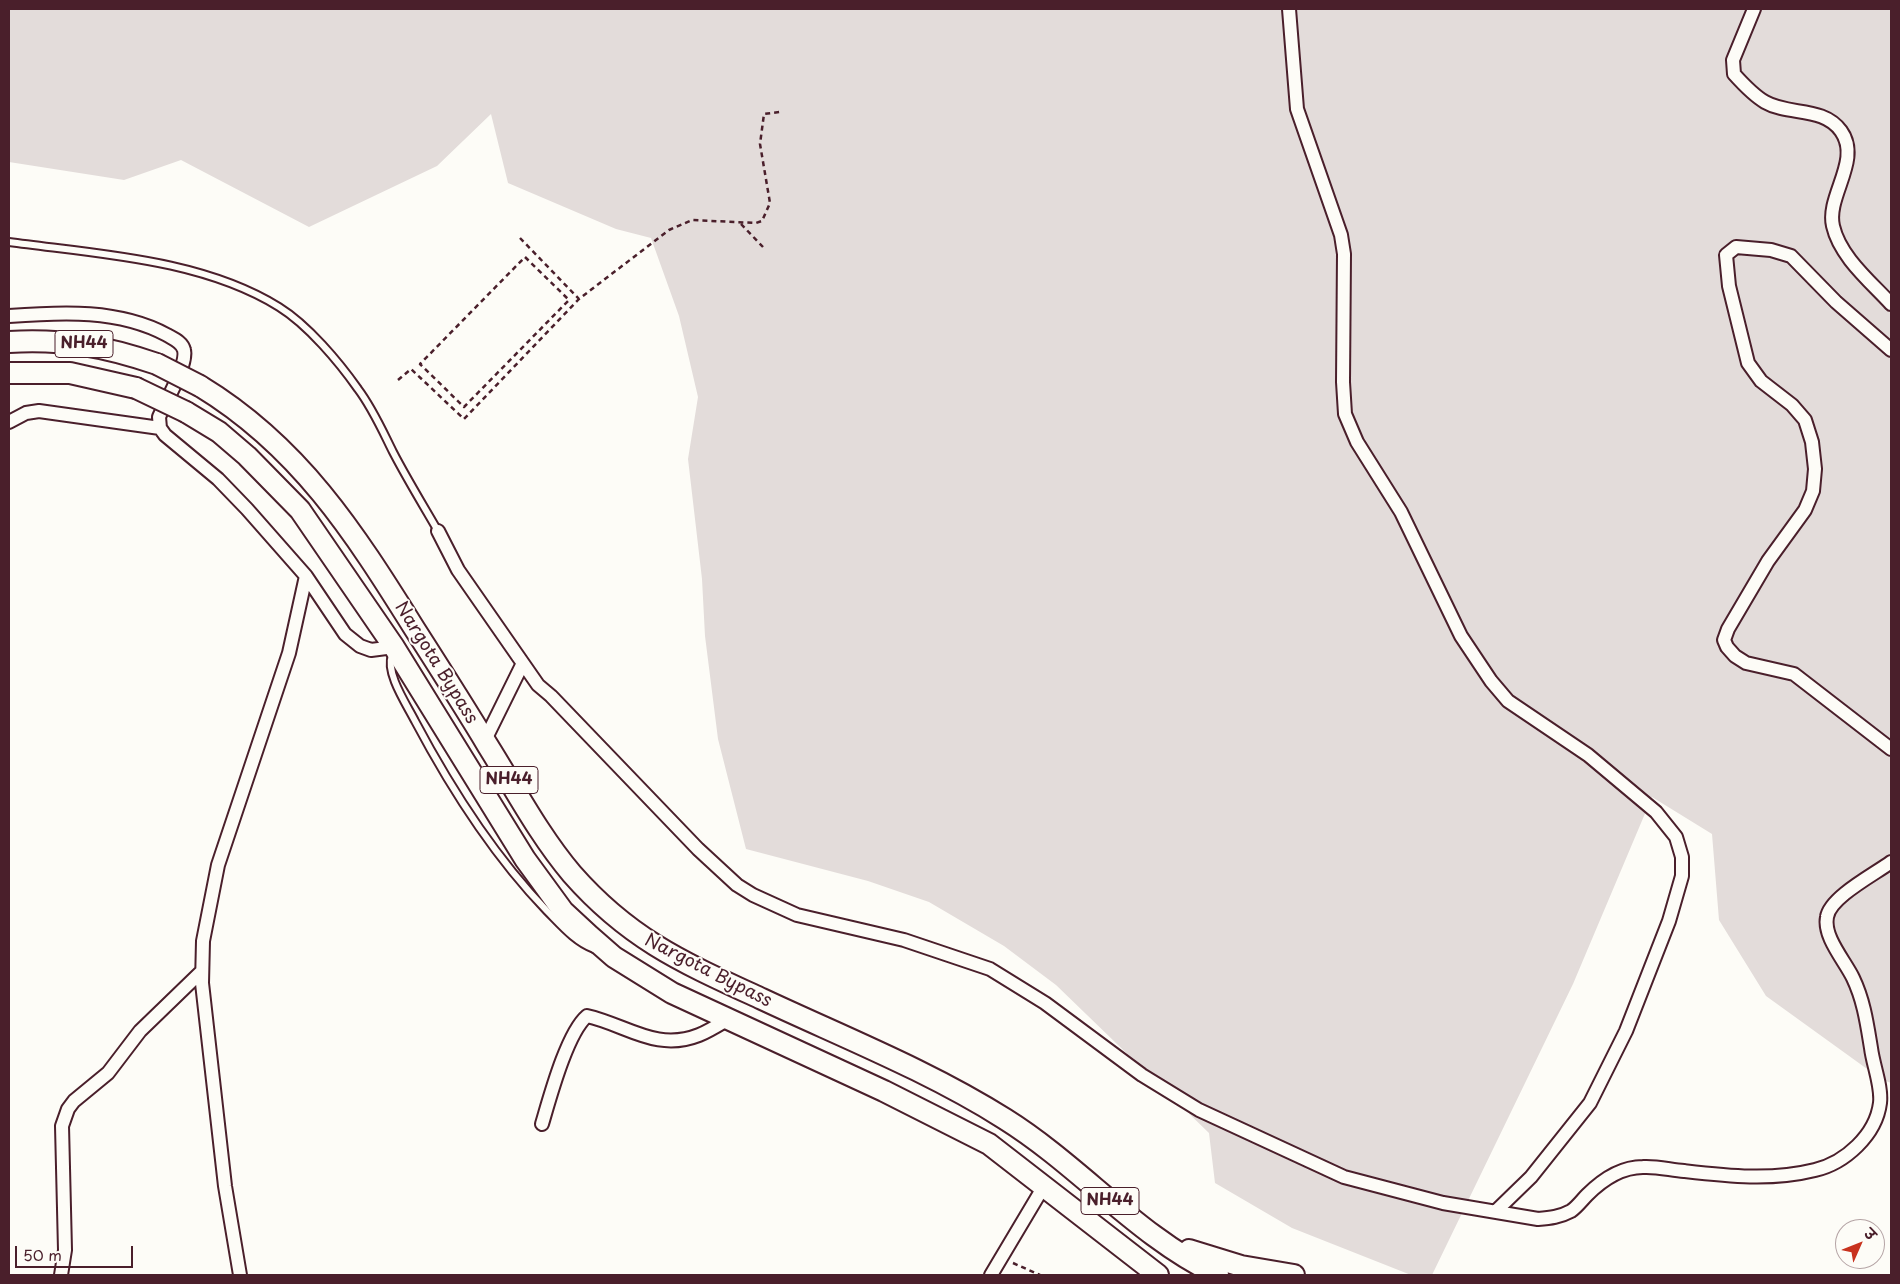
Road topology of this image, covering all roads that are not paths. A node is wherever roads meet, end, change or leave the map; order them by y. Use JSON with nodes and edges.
{"nodes":[{"id":1,"x":1289,"y":9,"type":"edge"},
{"id":2,"x":1754,"y":9,"type":"edge"},
{"id":3,"x":9,"y":242,"type":"edge"},
{"id":4,"x":1891,"y":304,"type":"edge"},
{"id":5,"x":9,"y":316,"type":"edge"},
{"id":6,"x":9,"y":342,"type":"edge"},
{"id":7,"x":1891,"y":350,"type":"edge"},
{"id":8,"x":9,"y":373,"type":"edge"},
{"id":9,"x":9,"y":422,"type":"edge"},
{"id":10,"x":160,"y":428,"type":"junction"},
{"id":11,"x":438,"y":531,"type":"joint"},
{"id":12,"x":306,"y":576,"type":"junction"},
{"id":13,"x":394,"y":648,"type":"junction"},
{"id":14,"x":522,"y":665,"type":"junction"},
{"id":15,"x":485,"y":740,"type":"junction"},
{"id":16,"x":1891,"y":748,"type":"edge"},
{"id":17,"x":1891,"y":862,"type":"edge"},
{"id":18,"x":201,"y":972,"type":"junction"},
{"id":19,"x":730,"y":1018,"type":"junction"},
{"id":20,"x":542,"y":1124,"type":"dead end"},
{"id":21,"x":1044,"y":1186,"type":"junction"},
{"id":22,"x":1496,"y":1210,"type":"junction"},
{"id":23,"x":1159,"y":1240,"type":"junction"},
{"id":24,"x":61,"y":1275,"type":"edge"},
{"id":25,"x":240,"y":1275,"type":"edge"},
{"id":26,"x":991,"y":1275,"type":"edge"},
{"id":27,"x":1158,"y":1275,"type":"edge"},
{"id":28,"x":1218,"y":1275,"type":"edge"},
{"id":29,"x":1294,"y":1275,"type":"edge"}],
"edges":[{"from":1,"to":22,"type":"street"},
{"from":2,"to":4,"type":"street"},
{"from":3,"to":11,"type":"lane"},
{"from":5,"to":10,"type":"street"},
{"from":6,"to":15,"type":"highway","name":"Nargota Bypass","number":"NH44","bridge":true},
{"from":7,"to":16,"type":"street"},
{"from":8,"to":13,"type":"highway","name":"Nargota Bypass","number":"NH44","bridge":true},
{"from":9,"to":10,"type":"street"},
{"from":10,"to":12,"type":"street"},
{"from":11,"to":14,"type":"street"},
{"from":12,"to":13,"type":"street"},
{"from":12,"to":18,"type":"street"},
{"from":13,"to":19,"type":"highway","name":"Nargota Bypass","number":"NH44"},
{"from":14,"to":15,"type":"street"},
{"from":14,"to":22,"type":"street"},
{"from":15,"to":23,"type":"highway","name":"Nargota Bypass","number":"NH44"},
{"from":17,"to":22,"type":"street"},
{"from":18,"to":24,"type":"street"},
{"from":18,"to":25,"type":"street"},
{"from":19,"to":20,"type":"street"},
{"from":19,"to":21,"type":"highway","name":"Nargota Bypass","number":"NH44"},
{"from":21,"to":26,"type":"street"},
{"from":21,"to":27,"type":"highway","name":"Nargota Bypass","number":"NH44"},
{"from":23,"to":28,"type":"highway","name":"Nargota Bypass","number":"NH44"},
{"from":23,"to":29,"type":"highway"}]}
